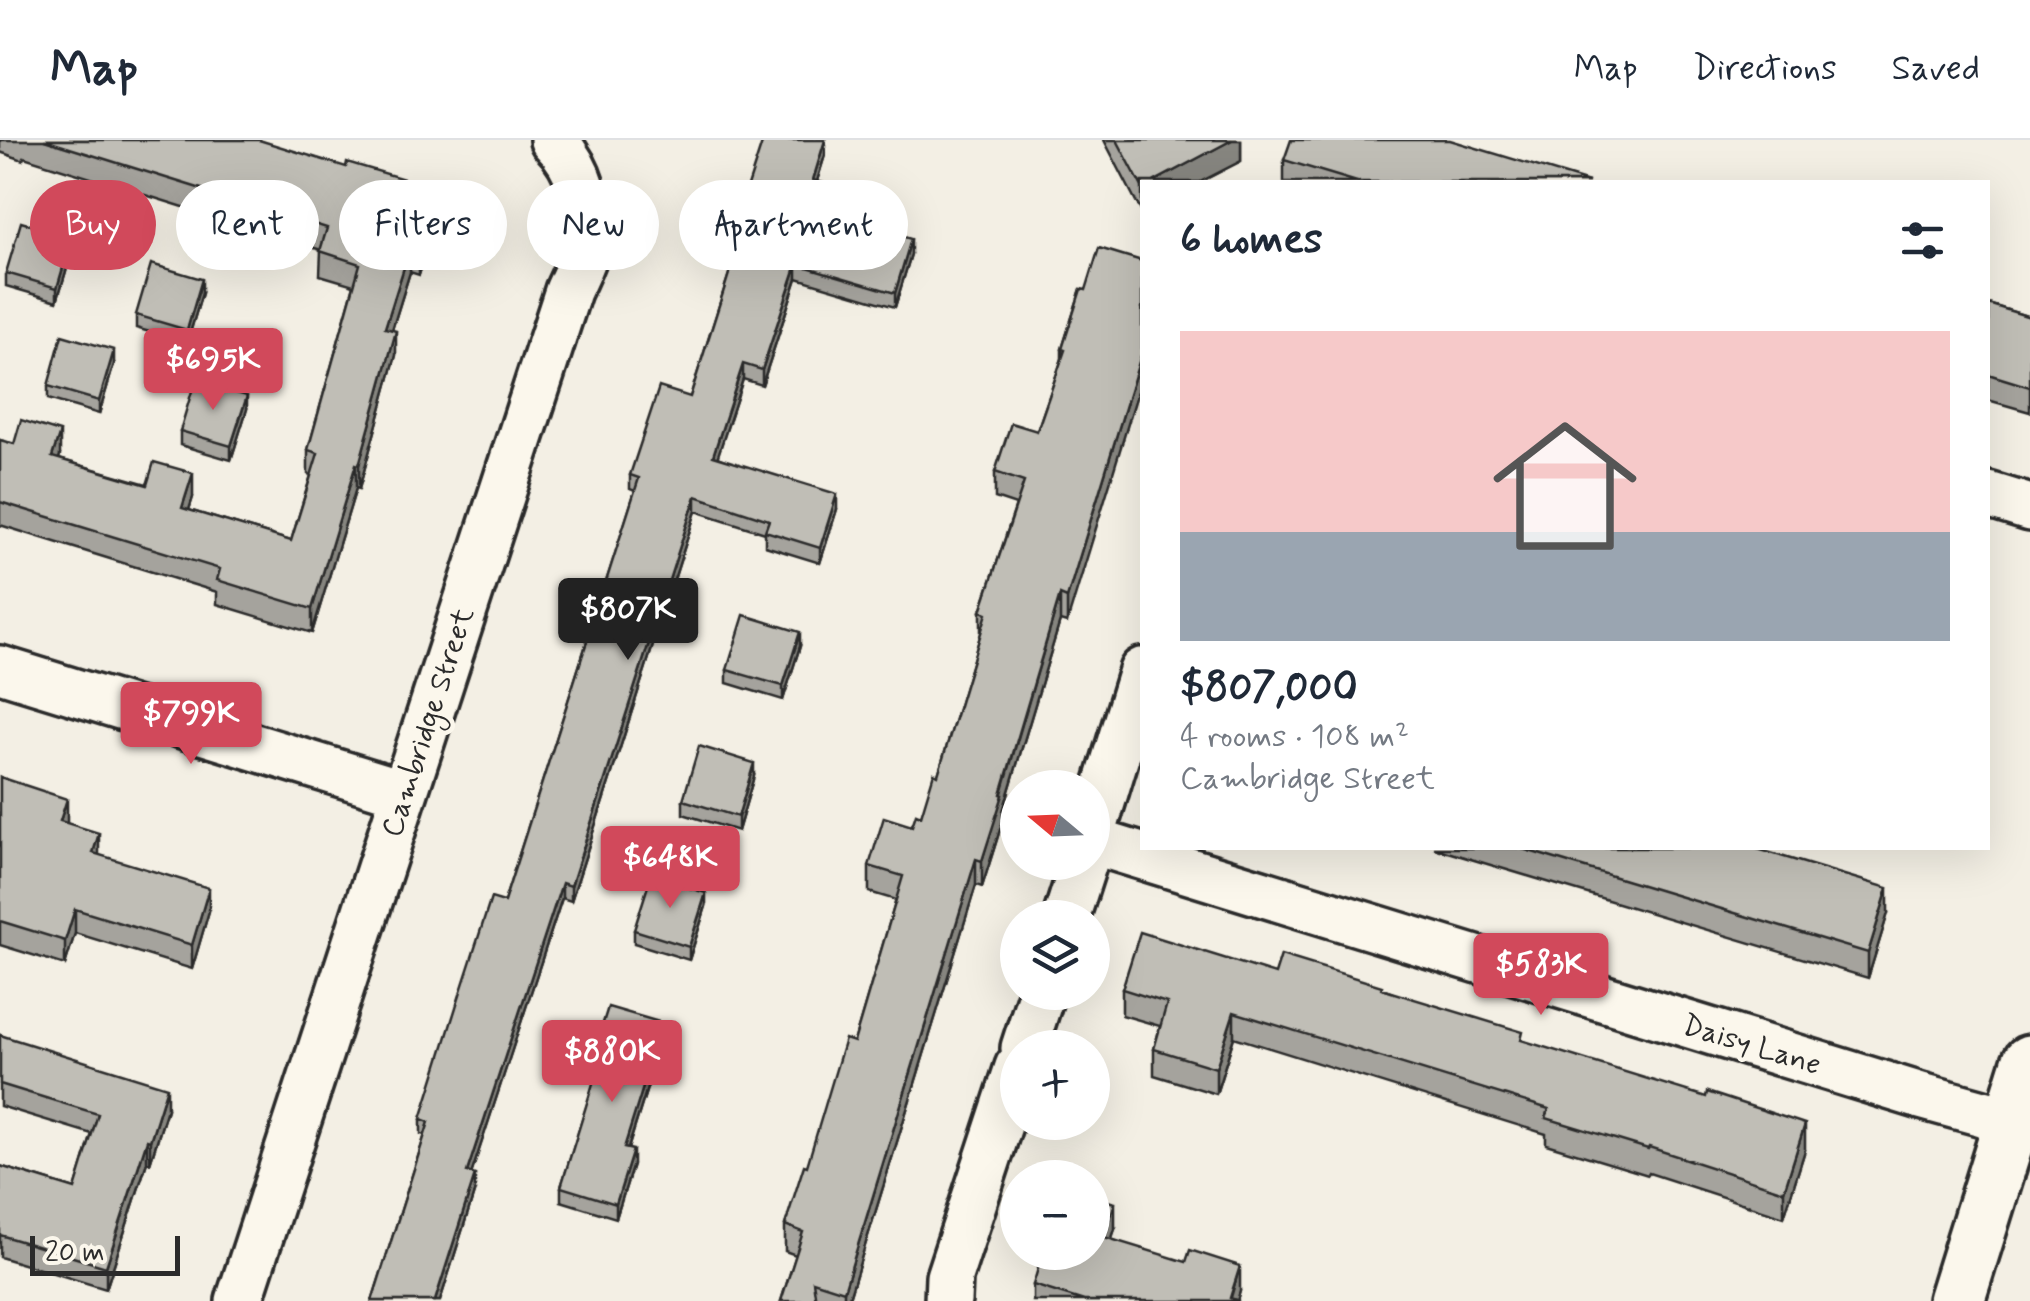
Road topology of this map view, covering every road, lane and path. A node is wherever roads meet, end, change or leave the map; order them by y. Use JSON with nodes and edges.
{"nodes":[{"id":1,"x":556,"y":143,"type":"edge"},
{"id":2,"x":1990,"y":496,"type":"edge"},
{"id":3,"x":2030,"y":508,"type":"edge"},
{"id":4,"x":0,"y":669,"type":"edge"},
{"id":5,"x":1140,"y":679,"type":"edge"},
{"id":6,"x":1110,"y":778,"type":"edge"},
{"id":7,"x":404,"y":793,"type":"junction"},
{"id":8,"x":1110,"y":844,"type":"edge"},
{"id":9,"x":2030,"y":1063,"type":"edge"},
{"id":10,"x":2012,"y":1121,"type":"junction"},
{"id":11,"x":1000,"y":1122,"type":"edge"},
{"id":12,"x":239,"y":1301,"type":"edge"},
{"id":13,"x":948,"y":1301,"type":"edge"},
{"id":14,"x":1956,"y":1301,"type":"edge"}],
"edges":[{"from":1,"to":7,"type":"street","name":"Cambridge Street"},
{"from":2,"to":3,"type":"street"},
{"from":4,"to":7,"type":"street"},
{"from":5,"to":6,"type":"street"},
{"from":7,"to":12,"type":"street","name":"Cambridge Street"},
{"from":8,"to":10,"type":"street","name":"Daisy Lane"},
{"from":9,"to":10,"type":"street"},
{"from":10,"to":14,"type":"street"},
{"from":11,"to":13,"type":"street"}]}
